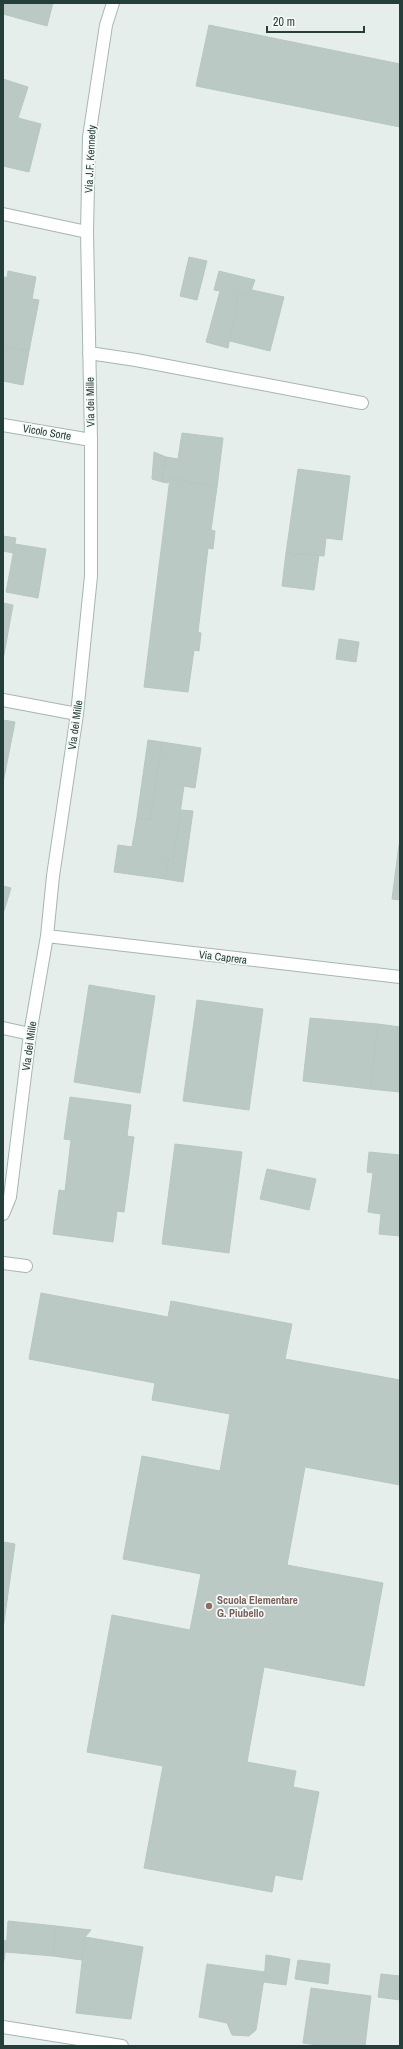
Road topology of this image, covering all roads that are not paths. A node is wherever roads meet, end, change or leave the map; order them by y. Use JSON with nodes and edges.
{"nodes":[{"id":1,"x":113,"y":3,"type":"edge"},
{"id":2,"x":3,"y":214,"type":"edge"},
{"id":3,"x":87,"y":232,"type":"junction"},
{"id":4,"x":89,"y":353,"type":"junction"},
{"id":5,"x":362,"y":403,"type":"dead end"},
{"id":6,"x":3,"y":425,"type":"edge"},
{"id":7,"x":91,"y":440,"type":"junction"},
{"id":8,"x":3,"y":700,"type":"edge"},
{"id":9,"x":77,"y":714,"type":"junction"},
{"id":10,"x":47,"y":936,"type":"junction"},
{"id":11,"x":400,"y":977,"type":"edge"},
{"id":12,"x":3,"y":1028,"type":"edge"},
{"id":13,"x":30,"y":1034,"type":"junction"},
{"id":14,"x":3,"y":1214,"type":"edge"},
{"id":15,"x":3,"y":1262,"type":"edge"},
{"id":16,"x":26,"y":1266,"type":"dead end"},
{"id":17,"x":3,"y":2027,"type":"edge"},
{"id":18,"x":122,"y":2046,"type":"edge"}],
"edges":[{"from":1,"to":3,"type":"street","name":"Via J.F. Kennedy"},
{"from":2,"to":3,"type":"street"},
{"from":3,"to":4,"type":"street","name":"Via dei Mille"},
{"from":4,"to":5,"type":"street"},
{"from":4,"to":7,"type":"street","name":"Via dei Mille"},
{"from":6,"to":7,"type":"street","name":"Vicolo Sorte"},
{"from":7,"to":9,"type":"street","name":"Via dei Mille"},
{"from":8,"to":9,"type":"street"},
{"from":9,"to":10,"type":"street","name":"Via dei Mille"},
{"from":10,"to":11,"type":"street","name":"Via Caprera"},
{"from":10,"to":13,"type":"street","name":"Via dei Mille"},
{"from":12,"to":13,"type":"street"},
{"from":13,"to":14,"type":"street","name":"Via dei Mille"},
{"from":15,"to":16,"type":"street"},
{"from":17,"to":18,"type":"street"}]}
